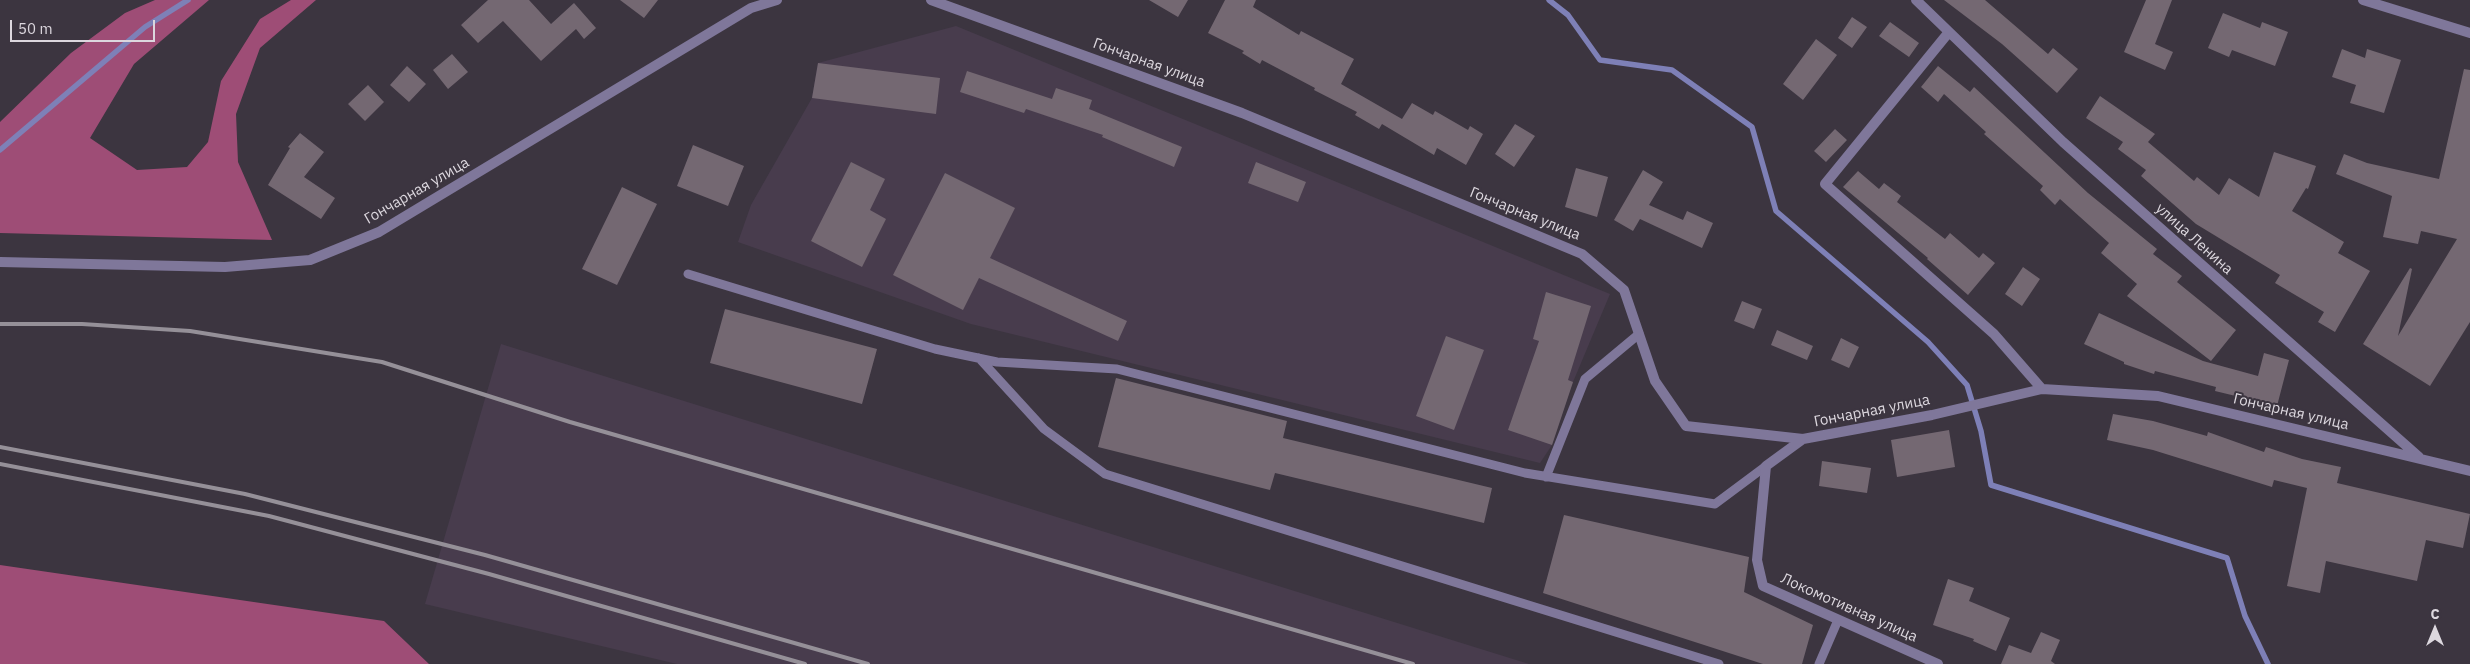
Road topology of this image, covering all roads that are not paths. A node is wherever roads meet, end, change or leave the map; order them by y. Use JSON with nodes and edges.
{"nodes":[{"id":1,"x":776,"y":0,"type":"edge"},
{"id":2,"x":931,"y":0,"type":"edge"},
{"id":3,"x":1916,"y":0,"type":"edge"},
{"id":4,"x":2363,"y":0,"type":"edge"},
{"id":5,"x":1949,"y":32,"type":"junction"},
{"id":6,"x":2470,"y":33,"type":"edge"},
{"id":7,"x":0,"y":262,"type":"edge"},
{"id":8,"x":688,"y":274,"type":"dead end"},
{"id":9,"x":1639,"y":334,"type":"junction"},
{"id":10,"x":979,"y":358,"type":"junction"},
{"id":11,"x":2042,"y":389,"type":"junction"},
{"id":12,"x":1803,"y":439,"type":"junction"},
{"id":13,"x":2420,"y":458,"type":"junction"},
{"id":14,"x":1766,"y":466,"type":"junction"},
{"id":15,"x":2470,"y":471,"type":"edge"},
{"id":16,"x":1546,"y":476,"type":"junction"},
{"id":17,"x":1838,"y":620,"type":"junction"},
{"id":18,"x":1719,"y":664,"type":"edge"},
{"id":19,"x":1819,"y":664,"type":"edge"},
{"id":20,"x":1938,"y":664,"type":"edge"}],
"edges":[{"from":1,"to":7,"type":"street","name":"Гончарная улица"},
{"from":2,"to":9,"type":"street","name":"Гончарная улица"},
{"from":3,"to":5,"type":"street","name":"улица Ленина"},
{"from":4,"to":6,"type":"street"},
{"from":5,"to":11,"type":"street"},
{"from":5,"to":13,"type":"street","name":"улица Ленина"},
{"from":8,"to":10,"type":"lane"},
{"from":9,"to":12,"type":"street","name":"Гончарная улица"},
{"from":9,"to":16,"type":"lane"},
{"from":10,"to":16,"type":"lane"},
{"from":10,"to":18,"type":"lane"},
{"from":11,"to":12,"type":"street","name":"Гончарная улица"},
{"from":11,"to":13,"type":"street","name":"Гончарная улица"},
{"from":12,"to":14,"type":"street"},
{"from":13,"to":15,"type":"street","name":"улица Ленина"},
{"from":14,"to":16,"type":"lane"},
{"from":14,"to":17,"type":"street","name":"Локомотивная улица"},
{"from":17,"to":19,"type":"lane"},
{"from":17,"to":20,"type":"street","name":"Локомотивная улица"}]}
